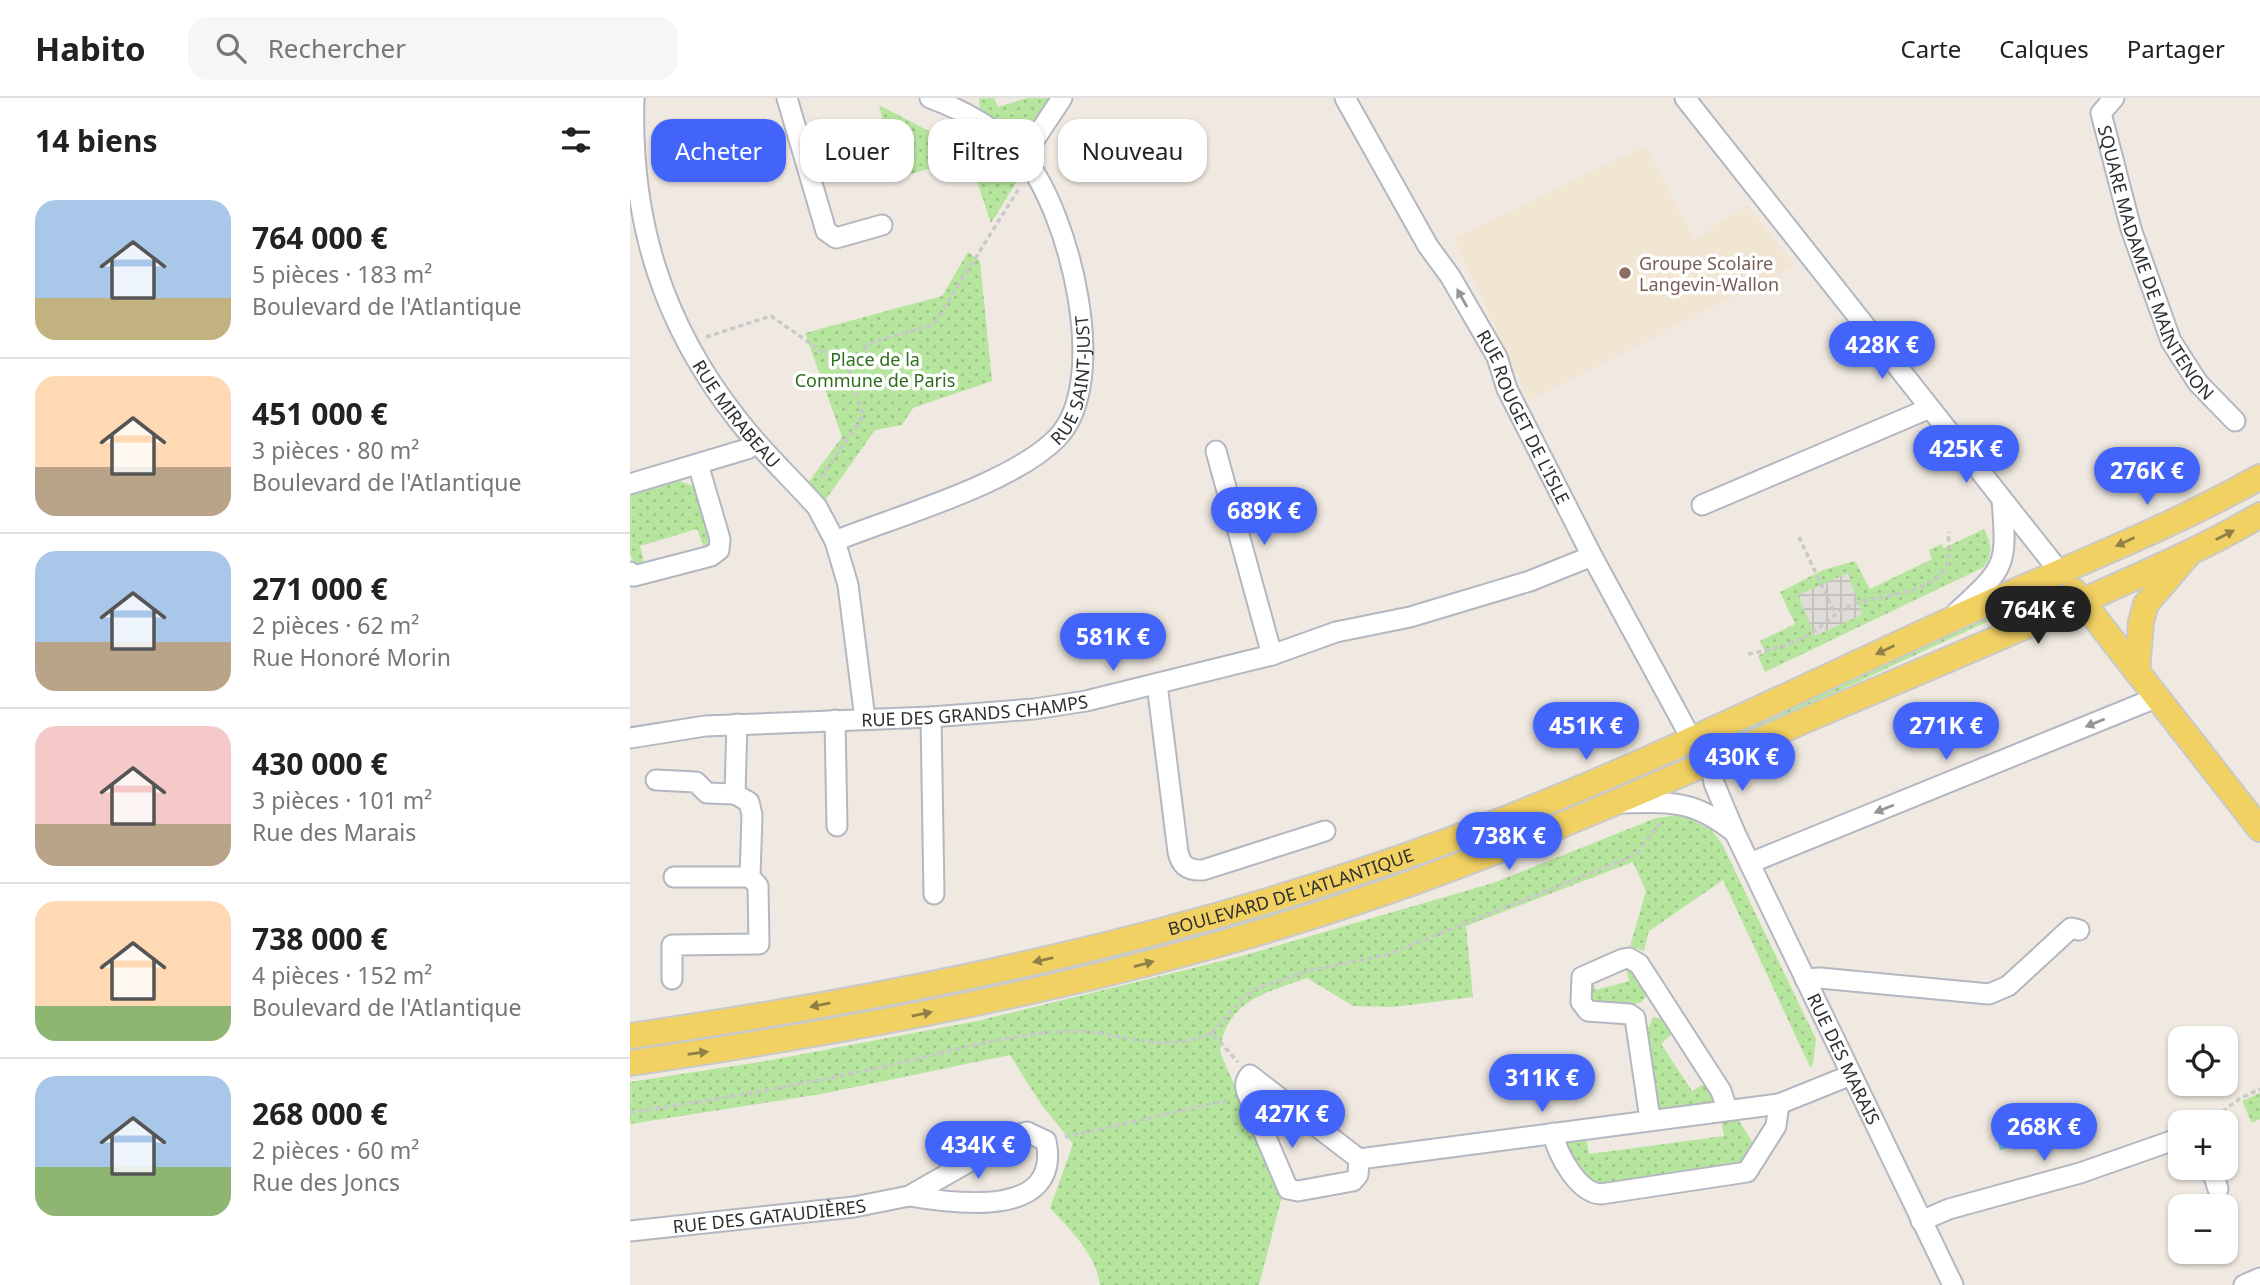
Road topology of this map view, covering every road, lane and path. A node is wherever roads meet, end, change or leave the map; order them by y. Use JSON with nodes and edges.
{"nodes":[{"id":1,"x":634,"y":98,"type":"edge"},
{"id":2,"x":787,"y":98,"type":"edge"},
{"id":3,"x":930,"y":98,"type":"edge"},
{"id":4,"x":1062,"y":98,"type":"edge"},
{"id":5,"x":1345,"y":98,"type":"edge"},
{"id":6,"x":1685,"y":98,"type":"edge"},
{"id":7,"x":2114,"y":98,"type":"edge"},
{"id":8,"x":957,"y":102,"type":"edge"},
{"id":9,"x":977,"y":119,"type":"edge"},
{"id":10,"x":1044,"y":131,"type":"edge"},
{"id":11,"x":1016,"y":182,"type":"edge"},
{"id":12,"x":1036,"y":182,"type":"edge"},
{"id":13,"x":882,"y":225,"type":"dead end"},
{"id":14,"x":684,"y":344,"type":"junction"},
{"id":15,"x":850,"y":371,"type":"junction"},
{"id":16,"x":1930,"y":408,"type":"junction"},
{"id":17,"x":2235,"y":421,"type":"dead end"},
{"id":18,"x":756,"y":443,"type":"junction"},
{"id":19,"x":1216,"y":451,"type":"dead end"},
{"id":20,"x":698,"y":464,"type":"junction"},
{"id":21,"x":2260,"y":477,"type":"edge"},
{"id":22,"x":630,"y":484,"type":"edge"},
{"id":23,"x":808,"y":498,"type":"junction"},
{"id":24,"x":2003,"y":499,"type":"junction"},
{"id":25,"x":1702,"y":505,"type":"dead end"},
{"id":26,"x":2260,"y":515,"type":"edge"},
{"id":27,"x":1949,"y":532,"type":"dead end"},
{"id":28,"x":1799,"y":537,"type":"dead end"},
{"id":29,"x":835,"y":541,"type":"junction"},
{"id":30,"x":2189,"y":553,"type":"junction"},
{"id":31,"x":1592,"y":556,"type":"junction"},
{"id":32,"x":2059,"y":571,"type":"junction"},
{"id":33,"x":630,"y":572,"type":"edge"},
{"id":34,"x":2082,"y":601,"type":"junction"},
{"id":35,"x":1835,"y":614,"type":"junction"},
{"id":36,"x":1947,"y":621,"type":"junction"},
{"id":37,"x":1272,"y":654,"type":"junction"},
{"id":38,"x":1748,"y":654,"type":"dead end"},
{"id":39,"x":2137,"y":672,"type":"junction"},
{"id":40,"x":1157,"y":684,"type":"junction"},
{"id":41,"x":2158,"y":697,"type":"junction"},
{"id":42,"x":932,"y":717,"type":"junction"},
{"id":43,"x":865,"y":719,"type":"junction"},
{"id":44,"x":835,"y":720,"type":"junction"},
{"id":45,"x":737,"y":724,"type":"junction"},
{"id":46,"x":630,"y":738,"type":"edge"},
{"id":47,"x":1692,"y":740,"type":"junction"},
{"id":48,"x":1711,"y":761,"type":"junction"},
{"id":49,"x":656,"y":780,"type":"dead end"},
{"id":50,"x":735,"y":794,"type":"junction"},
{"id":51,"x":1619,"y":803,"type":"junction"},
{"id":52,"x":1686,"y":804,"type":"junction"},
{"id":53,"x":837,"y":826,"type":"dead end"},
{"id":54,"x":2260,"y":829,"type":"edge"},
{"id":55,"x":1325,"y":831,"type":"dead end"},
{"id":56,"x":1735,"y":833,"type":"junction"},
{"id":57,"x":1750,"y":863,"type":"junction"},
{"id":58,"x":674,"y":877,"type":"dead end"},
{"id":59,"x":750,"y":877,"type":"junction"},
{"id":60,"x":934,"y":894,"type":"dead end"},
{"id":61,"x":2079,"y":930,"type":"dead end"},
{"id":62,"x":672,"y":979,"type":"dead end"},
{"id":63,"x":1805,"y":979,"type":"junction"},
{"id":64,"x":1661,"y":1000,"type":"junction"},
{"id":65,"x":1635,"y":1018,"type":"junction"},
{"id":66,"x":1212,"y":1033,"type":"junction"},
{"id":67,"x":630,"y":1036,"type":"edge"},
{"id":68,"x":630,"y":1063,"type":"edge"},
{"id":69,"x":1250,"y":1075,"type":"junction"},
{"id":70,"x":1851,"y":1075,"type":"junction"},
{"id":71,"x":2260,"y":1089,"type":"edge"},
{"id":72,"x":1248,"y":1095,"type":"junction"},
{"id":73,"x":1779,"y":1104,"type":"junction"},
{"id":74,"x":1727,"y":1109,"type":"junction"},
{"id":75,"x":2225,"y":1110,"type":"edge"},
{"id":76,"x":630,"y":1111,"type":"edge"},
{"id":77,"x":1650,"y":1119,"type":"junction"},
{"id":78,"x":1553,"y":1133,"type":"junction"},
{"id":79,"x":1046,"y":1141,"type":"junction"},
{"id":80,"x":2168,"y":1142,"type":"edge"},
{"id":81,"x":1359,"y":1159,"type":"junction"},
{"id":82,"x":2215,"y":1180,"type":"edge"},
{"id":83,"x":2218,"y":1189,"type":"dead end"},
{"id":84,"x":909,"y":1196,"type":"junction"},
{"id":85,"x":1921,"y":1221,"type":"junction"},
{"id":86,"x":630,"y":1230,"type":"edge"},
{"id":87,"x":2260,"y":1279,"type":"edge"},
{"id":88,"x":1953,"y":1285,"type":"edge"},
{"id":89,"x":2244,"y":1285,"type":"edge"}],
"edges":[{"from":1,"to":14,"type":"street","name":"RUE MIRABEAU"},
{"from":2,"to":13,"type":"street"},
{"from":3,"to":8,"type":"street","name":"RUE SAINT-JUST"},
{"from":4,"to":10,"type":"street"},
{"from":31,"to":5,"type":"street","name":"RUE ROUGET DE L'ISLE","one_way":true},
{"from":6,"to":16,"type":"street"},
{"from":7,"to":17,"type":"street","name":"SQUARE MADAME DE MAINTENON"},
{"from":8,"to":9,"type":"street","name":"RUE SAINT-JUST"},
{"from":11,"to":15,"type":"path"},
{"from":12,"to":29,"type":"street","name":"RUE SAINT-JUST"},
{"from":14,"to":15,"type":"path"},
{"from":14,"to":18,"type":"street","name":"RUE MIRABEAU"},
{"from":15,"to":23,"type":"path"},
{"from":16,"to":24,"type":"street"},
{"from":16,"to":25,"type":"street"},
{"from":18,"to":20,"type":"street"},
{"from":18,"to":23,"type":"street","name":"RUE MIRABEAU"},
{"from":19,"to":37,"type":"street"},
{"from":20,"to":22,"type":"street"},
{"from":20,"to":33,"type":"street"},
{"from":21,"to":32,"type":"main road","name":"BOULEVARD DE L'ATLANTIQUE","one_way":true},
{"from":23,"to":29,"type":"street","name":"RUE MIRABEAU"},
{"from":24,"to":32,"type":"street"},
{"from":24,"to":36,"type":"street"},
{"from":30,"to":26,"type":"main road","name":"BOULEVARD DE L'ATLANTIQUE","one_way":true},
{"from":27,"to":35,"type":"path"},
{"from":28,"to":35,"type":"path"},
{"from":29,"to":43,"type":"street","name":"RUE MIRABEAU"},
{"from":30,"to":34,"type":"main road","name":"BOULEVARD DE L'ATLANTIQUE"},
{"from":30,"to":39,"type":"main road"},
{"from":31,"to":37,"type":"street","name":"RUE DES GRANDS CHAMPS"},
{"from":31,"to":47,"type":"street","name":"RUE ROUGET DE L'ISLE"},
{"from":32,"to":34,"type":"main road"},
{"from":32,"to":36,"type":"main road","name":"BOULEVARD DE L'ATLANTIQUE"},
{"from":34,"to":39,"type":"main road"},
{"from":34,"to":48,"type":"main road","name":"BOULEVARD DE L'ATLANTIQUE"},
{"from":35,"to":38,"type":"path"},
{"from":36,"to":47,"type":"main road","name":"BOULEVARD DE L'ATLANTIQUE","one_way":true},
{"from":37,"to":40,"type":"street","name":"RUE DES GRANDS CHAMPS"},
{"from":39,"to":41,"type":"main road"},
{"from":40,"to":42,"type":"street","name":"RUE DES GRANDS CHAMPS"},
{"from":40,"to":55,"type":"street"},
{"from":41,"to":54,"type":"main road"},
{"from":41,"to":57,"type":"street","one_way":true},
{"from":42,"to":43,"type":"street","name":"RUE DES GRANDS CHAMPS"},
{"from":42,"to":60,"type":"street"},
{"from":43,"to":44,"type":"street","name":"RUE DES GRANDS CHAMPS"},
{"from":44,"to":45,"type":"street","name":"RUE DES GRANDS CHAMPS"},
{"from":44,"to":53,"type":"street"},
{"from":45,"to":46,"type":"street","name":"RUE DES GRANDS CHAMPS"},
{"from":45,"to":50,"type":"street"},
{"from":47,"to":67,"type":"main road","name":"BOULEVARD DE L'ATLANTIQUE","one_way":true},
{"from":48,"to":51,"type":"main road","name":"BOULEVARD DE L'ATLANTIQUE"},
{"from":48,"to":56,"type":"street","name":"RUE DES MARAIS"},
{"from":49,"to":50,"type":"street"},
{"from":50,"to":59,"type":"street"},
{"from":51,"to":52,"type":"street","name":"RUE DES MARAIS"},
{"from":68,"to":51,"type":"main road","name":"BOULEVARD DE L'ATLANTIQUE","one_way":true},
{"from":52,"to":56,"type":"street","name":"RUE DES MARAIS"},
{"from":52,"to":66,"type":"path"},
{"from":56,"to":57,"type":"street","name":"RUE DES MARAIS"},
{"from":57,"to":63,"type":"street","name":"RUE DES MARAIS"},
{"from":58,"to":59,"type":"street"},
{"from":59,"to":62,"type":"street"},
{"from":61,"to":63,"type":"street"},
{"from":63,"to":70,"type":"street","name":"RUE DES MARAIS"},
{"from":64,"to":65,"type":"street"},
{"from":64,"to":65,"type":"street"},
{"from":64,"to":74,"type":"street"},
{"from":65,"to":77,"type":"street"},
{"from":66,"to":69,"type":"path"},
{"from":66,"to":76,"type":"path"},
{"from":69,"to":72,"type":"street"},
{"from":69,"to":81,"type":"street"},
{"from":70,"to":73,"type":"street"},
{"from":70,"to":85,"type":"street","name":"RUE DES MARAIS"},
{"from":71,"to":75,"type":"path"},
{"from":72,"to":79,"type":"path"},
{"from":72,"to":81,"type":"street"},
{"from":73,"to":74,"type":"street"},
{"from":73,"to":78,"type":"street"},
{"from":74,"to":77,"type":"street"},
{"from":77,"to":78,"type":"street"},
{"from":78,"to":81,"type":"street"},
{"from":79,"to":84,"type":"street","name":"RUE DES GATAUDIÈRES"},
{"from":79,"to":84,"type":"street","name":"RUE DES GATAUDIÈRES"},
{"from":80,"to":85,"type":"street"},
{"from":82,"to":83,"type":"street"},
{"from":84,"to":86,"type":"street","name":"RUE DES GATAUDIÈRES"},
{"from":85,"to":88,"type":"street","name":"RUE DES MARAIS"},
{"from":87,"to":89,"type":"street"}]}
